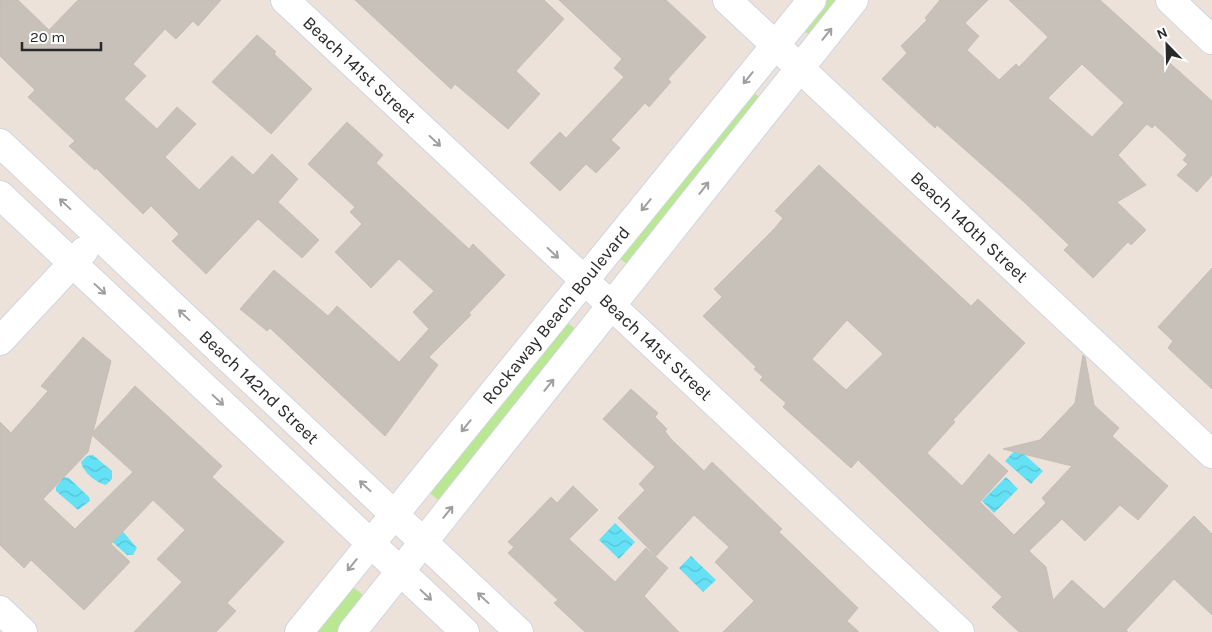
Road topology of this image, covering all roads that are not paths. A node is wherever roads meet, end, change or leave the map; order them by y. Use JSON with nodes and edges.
{"nodes":[{"id":1,"x":285,"y":0,"type":"edge"},
{"id":2,"x":727,"y":0,"type":"edge"},
{"id":3,"x":812,"y":0,"type":"edge"},
{"id":4,"x":854,"y":0,"type":"edge"},
{"id":5,"x":1170,"y":0,"type":"edge"},
{"id":6,"x":1212,"y":40,"type":"edge"},
{"id":7,"x":775,"y":45,"type":"junction"},
{"id":8,"x":799,"y":68,"type":"junction"},
{"id":9,"x":0,"y":143,"type":"edge"},
{"id":10,"x":0,"y":196,"type":"edge"},
{"id":11,"x":99,"y":235,"type":"junction"},
{"id":12,"x":73,"y":263,"type":"junction"},
{"id":13,"x":584,"y":282,"type":"junction"},
{"id":14,"x":611,"y":307,"type":"junction"},
{"id":15,"x":0,"y":341,"type":"edge"},
{"id":16,"x":1212,"y":454,"type":"edge"},
{"id":17,"x":393,"y":513,"type":"junction"},
{"id":18,"x":423,"y":542,"type":"junction"},
{"id":19,"x":370,"y":543,"type":"junction"},
{"id":20,"x":400,"y":572,"type":"junction"},
{"id":21,"x":0,"y":610,"type":"edge"},
{"id":22,"x":23,"y":632,"type":"edge"},
{"id":23,"x":299,"y":632,"type":"edge"},
{"id":24,"x":352,"y":632,"type":"edge"},
{"id":25,"x":465,"y":632,"type":"edge"},
{"id":26,"x":518,"y":632,"type":"edge"},
{"id":27,"x":960,"y":632,"type":"edge"}],
"edges":[{"from":1,"to":13,"type":"street","name":"Beach 141st Street","one_way":true},
{"from":2,"to":7,"type":"street","name":"Beach 140th Street"},
{"from":3,"to":7,"type":"street","name":"Rockaway Beach Boulevard"},
{"from":8,"to":4,"type":"street","name":"Rockaway Beach Boulevard","one_way":true},
{"from":5,"to":6,"type":"street"},
{"from":7,"to":8,"type":"street","name":"Beach 140th Street"},
{"from":7,"to":13,"type":"street","name":"Rockaway Beach Boulevard","one_way":true},
{"from":14,"to":8,"type":"street","name":"Rockaway Beach Boulevard","one_way":true},
{"from":8,"to":16,"type":"street","name":"Beach 140th Street"},
{"from":11,"to":9,"type":"street","name":"Beach 142nd Street","one_way":true},
{"from":10,"to":12,"type":"street"},
{"from":11,"to":12,"type":"street"},
{"from":17,"to":11,"type":"street","name":"Beach 142nd Street","one_way":true},
{"from":12,"to":15,"type":"street"},
{"from":12,"to":19,"type":"street","one_way":true},
{"from":13,"to":14,"type":"street","name":"Beach 141st Street"},
{"from":13,"to":17,"type":"street","name":"Rockaway Beach Boulevard","one_way":true},
{"from":18,"to":14,"type":"street","name":"Rockaway Beach Boulevard","one_way":true},
{"from":14,"to":27,"type":"street","name":"Beach 141st Street"},
{"from":17,"to":18,"type":"street","name":"Beach 142nd Street"},
{"from":17,"to":19,"type":"street","name":"Rockaway Beach Boulevard"},
{"from":18,"to":20,"type":"street","name":"Rockaway Beach Boulevard"},
{"from":26,"to":18,"type":"street","name":"Beach 142nd Street","one_way":true},
{"from":19,"to":20,"type":"street"},
{"from":19,"to":23,"type":"street","name":"Rockaway Beach Boulevard","one_way":true},
{"from":20,"to":24,"type":"street","name":"Rockaway Beach Boulevard"},
{"from":20,"to":25,"type":"street","one_way":true},
{"from":21,"to":22,"type":"street"}]}
